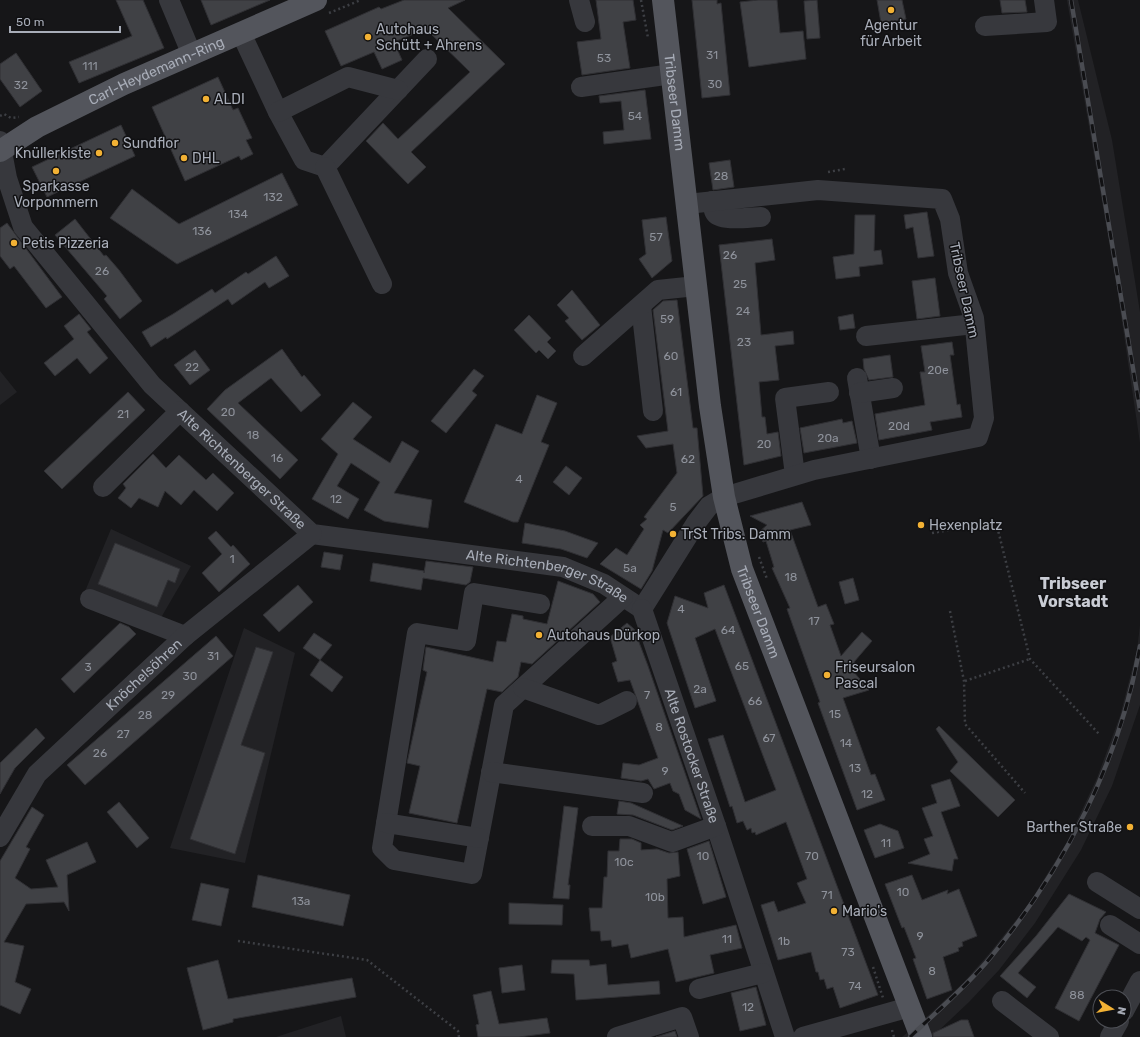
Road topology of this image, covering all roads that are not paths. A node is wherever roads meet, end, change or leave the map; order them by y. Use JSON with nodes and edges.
{"nodes":[{"id":1,"x":170,"y":0,"type":"edge"},
{"id":2,"x":316,"y":0,"type":"edge"},
{"id":3,"x":579,"y":0,"type":"edge"},
{"id":4,"x":662,"y":0,"type":"edge"},
{"id":5,"x":1044,"y":0,"type":"edge"},
{"id":6,"x":585,"y":22,"type":"dead end"},
{"id":7,"x":985,"y":26,"type":"dead end"},
{"id":8,"x":241,"y":33,"type":"junction"},
{"id":9,"x":192,"y":55,"type":"junction"},
{"id":10,"x":427,"y":59,"type":"dead end"},
{"id":11,"x":672,"y":74,"type":"junction"},
{"id":12,"x":581,"y":87,"type":"dead end"},
{"id":13,"x":398,"y":90,"type":"junction"},
{"id":14,"x":278,"y":112,"type":"junction"},
{"id":15,"x":1,"y":147,"type":"edge"},
{"id":16,"x":325,"y":167,"type":"junction"},
{"id":17,"x":712,"y":201,"type":"junction"},
{"id":18,"x":687,"y":204,"type":"junction"},
{"id":19,"x":761,"y":217,"type":"dead end"},
{"id":20,"x":382,"y":284,"type":"dead end"},
{"id":21,"x":696,"y":286,"type":"junction"},
{"id":22,"x":641,"y":306,"type":"junction"},
{"id":23,"x":974,"y":324,"type":"junction"},
{"id":24,"x":866,"y":336,"type":"dead end"},
{"id":25,"x":583,"y":356,"type":"dead end"},
{"id":26,"x":893,"y":388,"type":"dead end"},
{"id":27,"x":829,"y":392,"type":"dead end"},
{"id":28,"x":180,"y":411,"type":"junction"},
{"id":29,"x":653,"y":411,"type":"dead end"},
{"id":30,"x":870,"y":459,"type":"junction"},
{"id":31,"x":795,"y":475,"type":"junction"},
{"id":32,"x":103,"y":487,"type":"dead end"},
{"id":33,"x":723,"y":499,"type":"junction"},
{"id":34,"x":312,"y":534,"type":"junction"},
{"id":35,"x":623,"y":598,"type":"junction"},
{"id":36,"x":90,"y":599,"type":"dead end"},
{"id":37,"x":540,"y":604,"type":"dead end"},
{"id":38,"x":642,"y":609,"type":"junction"},
{"id":39,"x":185,"y":636,"type":"junction"},
{"id":40,"x":523,"y":688,"type":"junction"},
{"id":41,"x":627,"y":702,"type":"dead end"},
{"id":42,"x":491,"y":772,"type":"junction"},
{"id":43,"x":643,"y":793,"type":"dead end"},
{"id":44,"x":386,"y":823,"type":"junction"},
{"id":45,"x":592,"y":826,"type":"dead end"},
{"id":46,"x":716,"y":826,"type":"junction"},
{"id":47,"x":0,"y":837,"type":"edge"},
{"id":48,"x":479,"y":838,"type":"junction"},
{"id":49,"x":1097,"y":882,"type":"dead end"},
{"id":50,"x":1140,"y":909,"type":"edge"},
{"id":51,"x":877,"y":923,"type":"junction"},
{"id":52,"x":1110,"y":925,"type":"dead end"},
{"id":53,"x":1140,"y":944,"type":"edge"},
{"id":54,"x":764,"y":973,"type":"junction"},
{"id":55,"x":1140,"y":981,"type":"edge"},
{"id":56,"x":699,"y":989,"type":"dead end"},
{"id":57,"x":1132,"y":996,"type":"edge"},
{"id":58,"x":1002,"y":1001,"type":"dead end"},
{"id":59,"x":899,"y":1010,"type":"junction"},
{"id":60,"x":617,"y":1037,"type":"edge"},
{"id":61,"x":688,"y":1037,"type":"edge"},
{"id":62,"x":785,"y":1037,"type":"edge"},
{"id":63,"x":803,"y":1037,"type":"edge"},
{"id":64,"x":907,"y":1037,"type":"edge"},
{"id":65,"x":921,"y":1037,"type":"edge"},
{"id":66,"x":1049,"y":1037,"type":"edge"}],
"edges":[{"from":1,"to":9,"type":"street"},
{"from":2,"to":8,"type":"main road","name":"Carl-Heydemann-Ring"},
{"from":3,"to":6,"type":"street"},
{"from":4,"to":11,"type":"main road","name":"Tribseer Damm"},
{"from":5,"to":7,"type":"street"},
{"from":8,"to":9,"type":"main road","name":"Carl-Heydemann-Ring"},
{"from":8,"to":14,"type":"street"},
{"from":9,"to":15,"type":"main road","name":"Carl-Heydemann-Ring"},
{"from":10,"to":13,"type":"street"},
{"from":11,"to":12,"type":"street"},
{"from":11,"to":18,"type":"main road","name":"Tribseer Damm"},
{"from":13,"to":14,"type":"street"},
{"from":13,"to":16,"type":"street"},
{"from":14,"to":16,"type":"street"},
{"from":15,"to":28,"type":"street","name":"Alte Richtenberger Straße"},
{"from":16,"to":20,"type":"street"},
{"from":17,"to":18,"type":"street","name":"Tribseer Damm"},
{"from":17,"to":19,"type":"street"},
{"from":17,"to":23,"type":"street","name":"Tribseer Damm"},
{"from":18,"to":21,"type":"main road","name":"Tribseer Damm"},
{"from":21,"to":22,"type":"street"},
{"from":21,"to":33,"type":"main road","name":"Tribseer Damm"},
{"from":22,"to":25,"type":"street"},
{"from":22,"to":29,"type":"street"},
{"from":23,"to":24,"type":"street"},
{"from":23,"to":30,"type":"street","name":"Tribseer Damm"},
{"from":26,"to":30,"type":"street"},
{"from":27,"to":31,"type":"street"},
{"from":28,"to":32,"type":"street"},
{"from":28,"to":34,"type":"street","name":"Alte Richtenberger Straße"},
{"from":30,"to":31,"type":"street","name":"Tribseer Damm"},
{"from":31,"to":33,"type":"street","name":"Tribseer Damm"},
{"from":33,"to":38,"type":"street"},
{"from":33,"to":51,"type":"main road","name":"Tribseer Damm"},
{"from":34,"to":35,"type":"street","name":"Alte Richtenberger Straße"},
{"from":34,"to":39,"type":"street","name":"Knöchelsöhren"},
{"from":35,"to":38,"type":"street","name":"Alte Richtenberger Straße"},
{"from":35,"to":40,"type":"street"},
{"from":36,"to":39,"type":"street"},
{"from":37,"to":44,"type":"street"},
{"from":38,"to":46,"type":"street","name":"Alte Rostocker Straße"},
{"from":39,"to":47,"type":"street","name":"Knöchelsöhren"},
{"from":40,"to":41,"type":"street"},
{"from":40,"to":42,"type":"street"},
{"from":42,"to":43,"type":"street"},
{"from":42,"to":48,"type":"street"},
{"from":44,"to":48,"type":"street"},
{"from":44,"to":48,"type":"street"},
{"from":45,"to":46,"type":"street"},
{"from":46,"to":54,"type":"street","name":"Alte Rostocker Straße"},
{"from":49,"to":50,"type":"street"},
{"from":51,"to":59,"type":"main road","name":"Tribseer Damm"},
{"from":51,"to":65,"type":"main road","name":"Tribseer Damm"},
{"from":52,"to":53,"type":"street"},
{"from":54,"to":56,"type":"street"},
{"from":54,"to":62,"type":"street","name":"Alte Rostocker Straße"},
{"from":55,"to":57,"type":"street"},
{"from":58,"to":66,"type":"street"},
{"from":59,"to":63,"type":"street"},
{"from":59,"to":64,"type":"main road","name":"Tribseer Damm"},
{"from":60,"to":61,"type":"street"}]}
